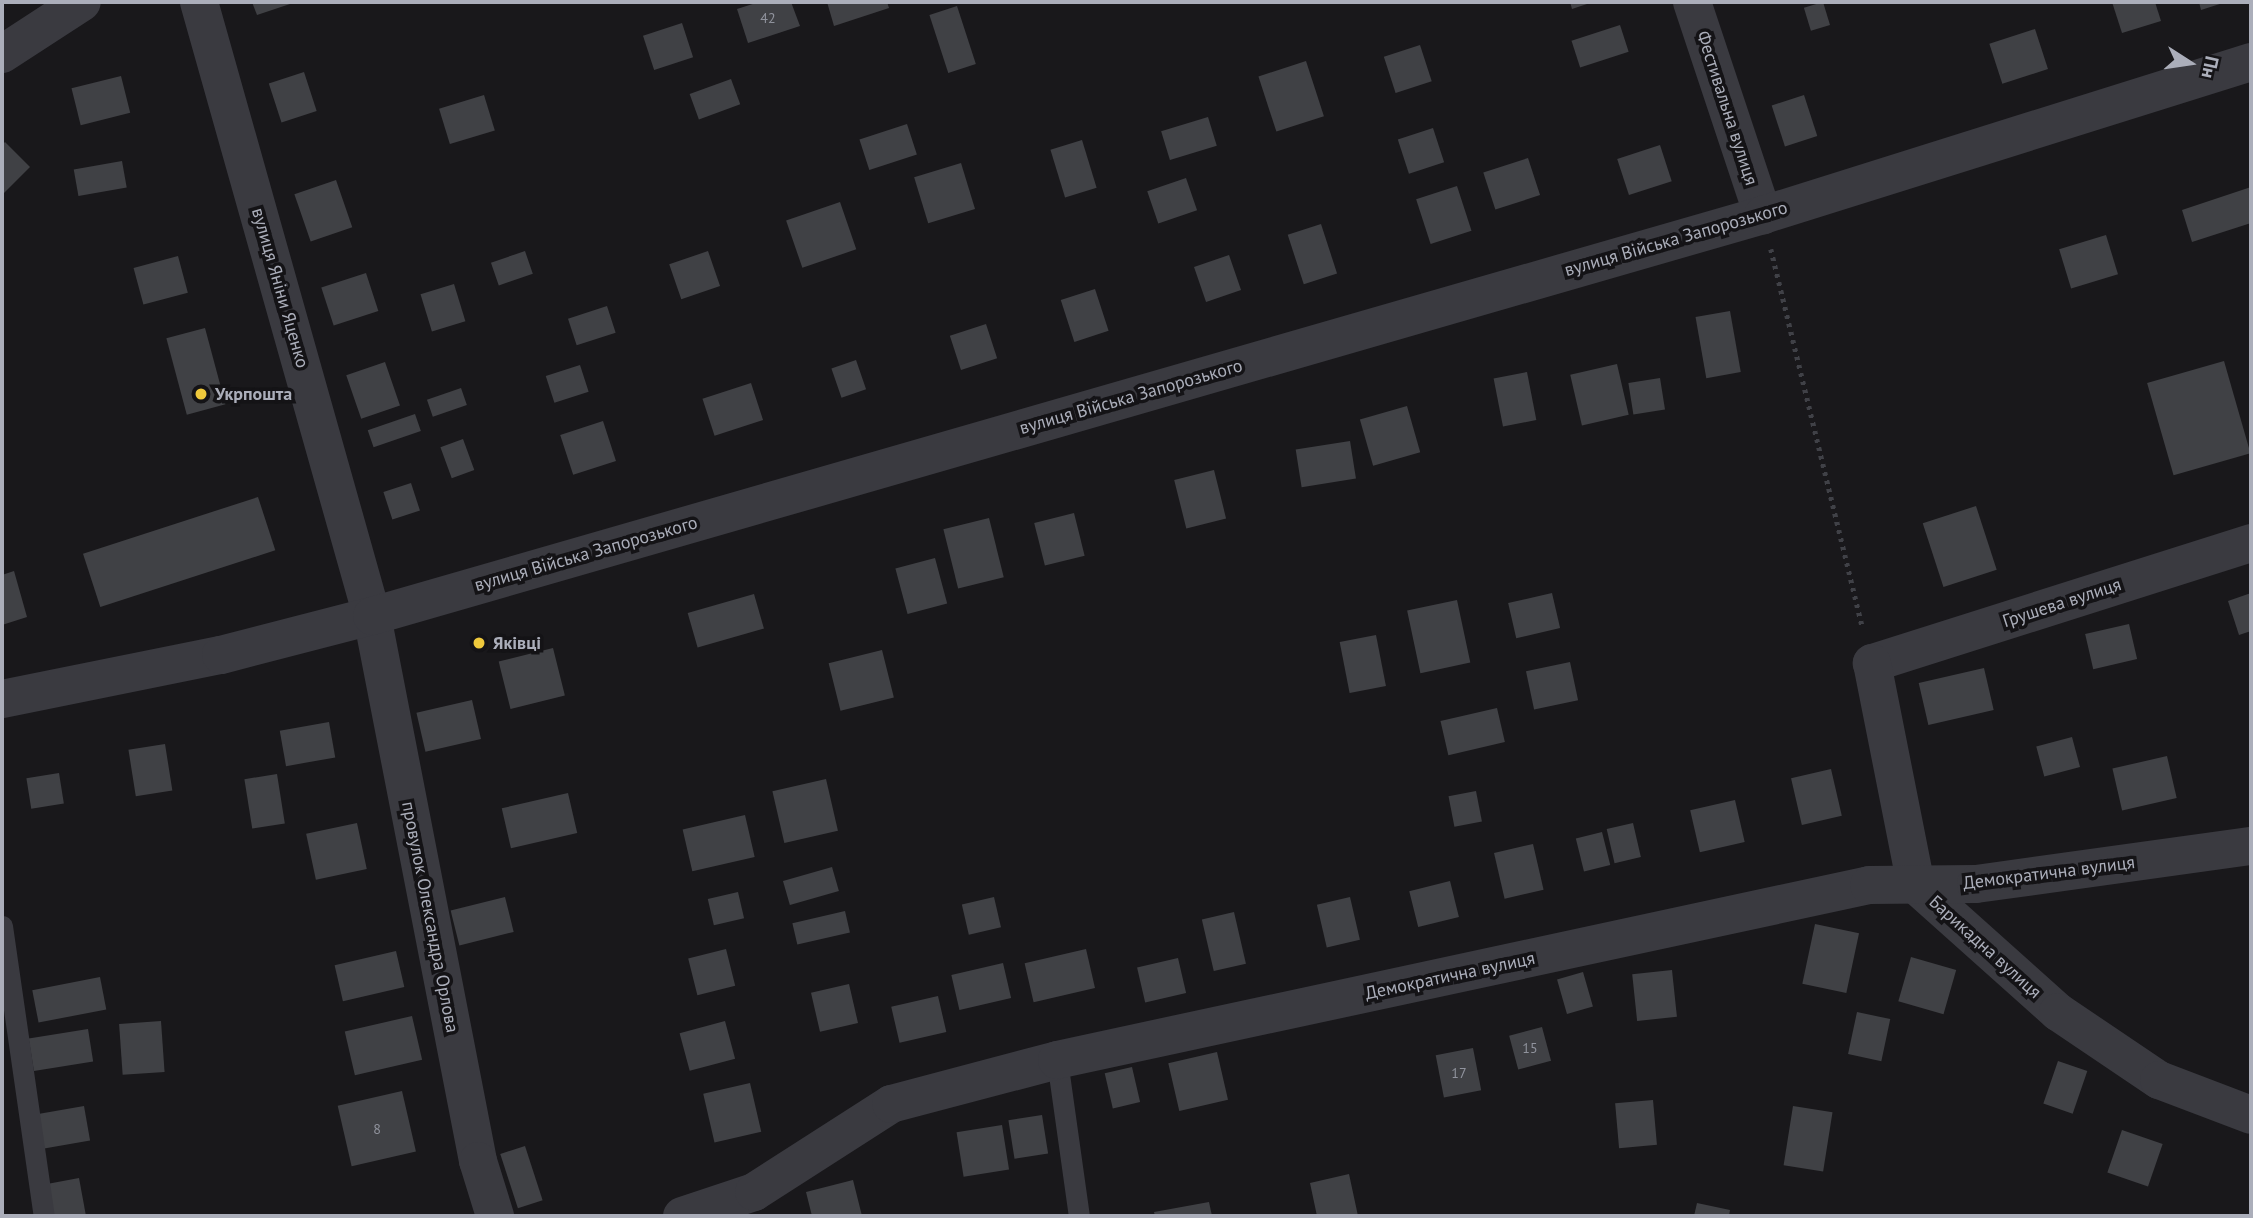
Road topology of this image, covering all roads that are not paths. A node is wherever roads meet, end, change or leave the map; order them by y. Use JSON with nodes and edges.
{"nodes":[{"id":1,"x":82,"y":2,"type":"edge"},
{"id":2,"x":199,"y":2,"type":"edge"},
{"id":3,"x":1692,"y":2,"type":"edge"},
{"id":4,"x":2,"y":54,"type":"edge"},
{"id":5,"x":2251,"y":62,"type":"edge"},
{"id":6,"x":1763,"y":215,"type":"junction"},
{"id":7,"x":2251,"y":543,"type":"edge"},
{"id":8,"x":372,"y":616,"type":"junction"},
{"id":9,"x":1872,"y":663,"type":"joint"},
{"id":10,"x":2,"y":699,"type":"edge"},
{"id":11,"x":2251,"y":846,"type":"edge"},
{"id":12,"x":1916,"y":885,"type":"junction"},
{"id":13,"x":2,"y":926,"type":"edge"},
{"id":14,"x":1057,"y":1060,"type":"junction"},
{"id":15,"x":2251,"y":1115,"type":"edge"},
{"id":16,"x":44,"y":1216,"type":"edge"},
{"id":17,"x":495,"y":1216,"type":"edge"},
{"id":18,"x":682,"y":1216,"type":"edge"},
{"id":19,"x":1079,"y":1216,"type":"edge"}],
"edges":[{"from":1,"to":4,"type":"street"},
{"from":2,"to":8,"type":"street","name":"вулиця Яніни Яценко"},
{"from":3,"to":6,"type":"street","name":"Фестивальна вулиця"},
{"from":5,"to":6,"type":"street","name":"вулиця Війська Запорозького"},
{"from":6,"to":8,"type":"street","name":"вулиця Війська Запорозького"},
{"from":7,"to":9,"type":"street","name":"Грушева вулиця"},
{"from":8,"to":10,"type":"street","name":"вулиця Війська Запорозького"},
{"from":8,"to":17,"type":"street","name":"провулок Олександра Орлова"},
{"from":9,"to":12,"type":"street","name":"Барикадна вулиця"},
{"from":11,"to":12,"type":"street","name":"Демократична вулиця"},
{"from":12,"to":14,"type":"street","name":"Демократична вулиця"},
{"from":12,"to":15,"type":"street","name":"Барикадна вулиця"},
{"from":13,"to":16,"type":"lane"},
{"from":14,"to":18,"type":"street","name":"Демократична вулиця"},
{"from":14,"to":19,"type":"lane"}]}
